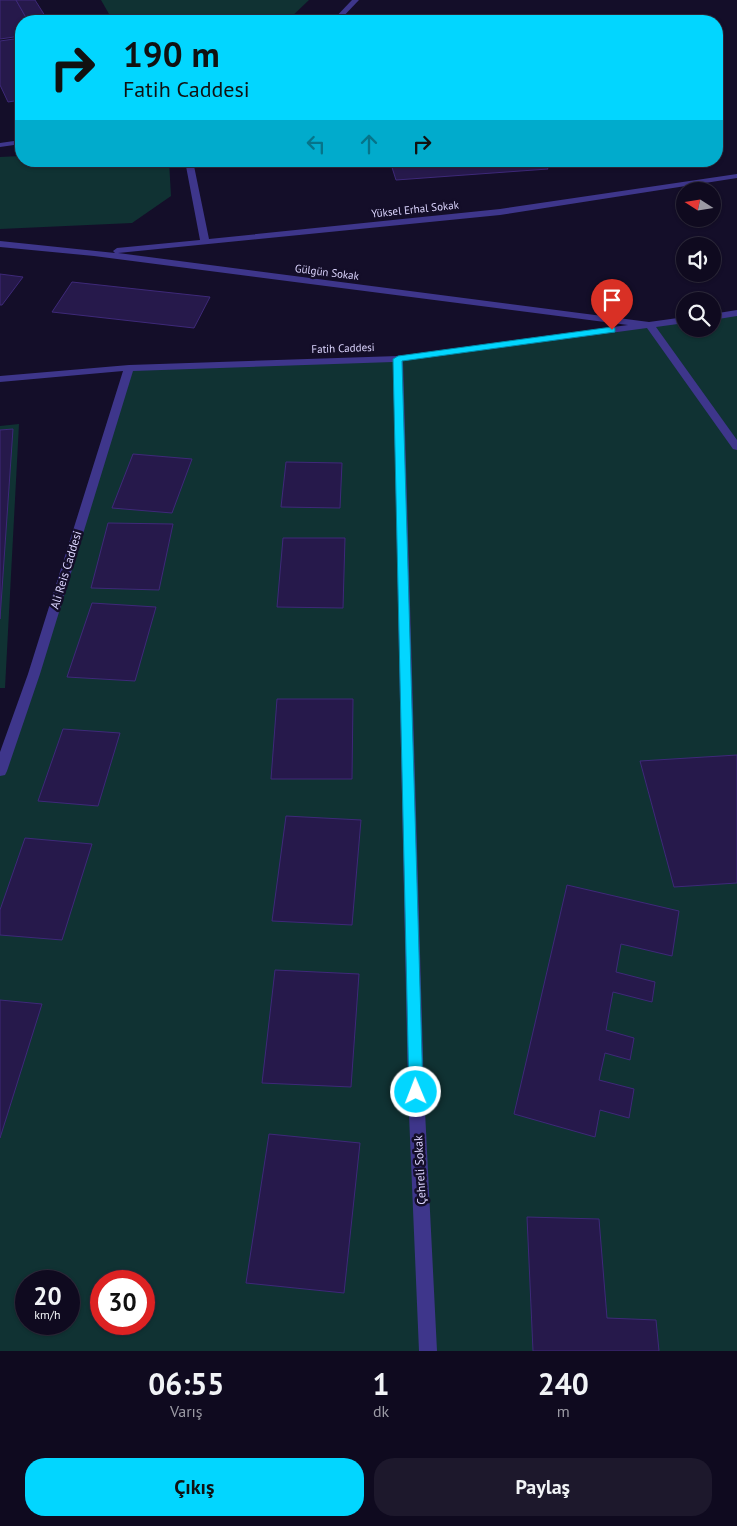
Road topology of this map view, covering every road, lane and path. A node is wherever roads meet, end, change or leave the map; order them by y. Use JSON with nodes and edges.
{"nodes":[{"id":1,"x":356,"y":0,"type":"edge"},
{"id":2,"x":341,"y":15,"type":"edge"},
{"id":3,"x":15,"y":143,"type":"edge"},
{"id":4,"x":0,"y":145,"type":"edge"},
{"id":5,"x":190,"y":167,"type":"edge"},
{"id":6,"x":737,"y":176,"type":"edge"},
{"id":7,"x":205,"y":242,"type":"junction"},
{"id":8,"x":0,"y":244,"type":"edge"},
{"id":9,"x":94,"y":253,"type":"junction"},
{"id":10,"x":737,"y":314,"type":"edge"},
{"id":11,"x":721,"y":316,"type":"edge"},
{"id":12,"x":676,"y":321,"type":"edge"},
{"id":13,"x":650,"y":325,"type":"junction"},
{"id":14,"x":398,"y":359,"type":"junction"},
{"id":15,"x":129,"y":368,"type":"junction"},
{"id":16,"x":0,"y":379,"type":"edge"},
{"id":17,"x":737,"y":446,"type":"edge"},
{"id":18,"x":0,"y":771,"type":"edge"},
{"id":19,"x":428,"y":1351,"type":"edge"}],
"edges":[{"from":1,"to":2,"type":"street"},
{"from":3,"to":4,"type":"street"},
{"from":5,"to":7,"type":"street"},
{"from":6,"to":7,"type":"street","name":"Yüksel Erhal Sokak"},
{"from":7,"to":9,"type":"street","name":"Yüksel Erhal Sokak"},
{"from":8,"to":9,"type":"street","name":"Gülgün Sokak"},
{"from":9,"to":13,"type":"street","name":"Gülgün Sokak"},
{"from":10,"to":11,"type":"street"},
{"from":12,"to":13,"type":"street","name":"Fatih Caddesi"},
{"from":13,"to":14,"type":"street","name":"Fatih Caddesi"},
{"from":13,"to":17,"type":"street"},
{"from":14,"to":15,"type":"street","name":"Fatih Caddesi"},
{"from":14,"to":19,"type":"street","name":"Çehreli Sokak"},
{"from":15,"to":16,"type":"street","name":"Fatih Caddesi"},
{"from":15,"to":18,"type":"street","name":"Ali Reis Caddesi"}]}
